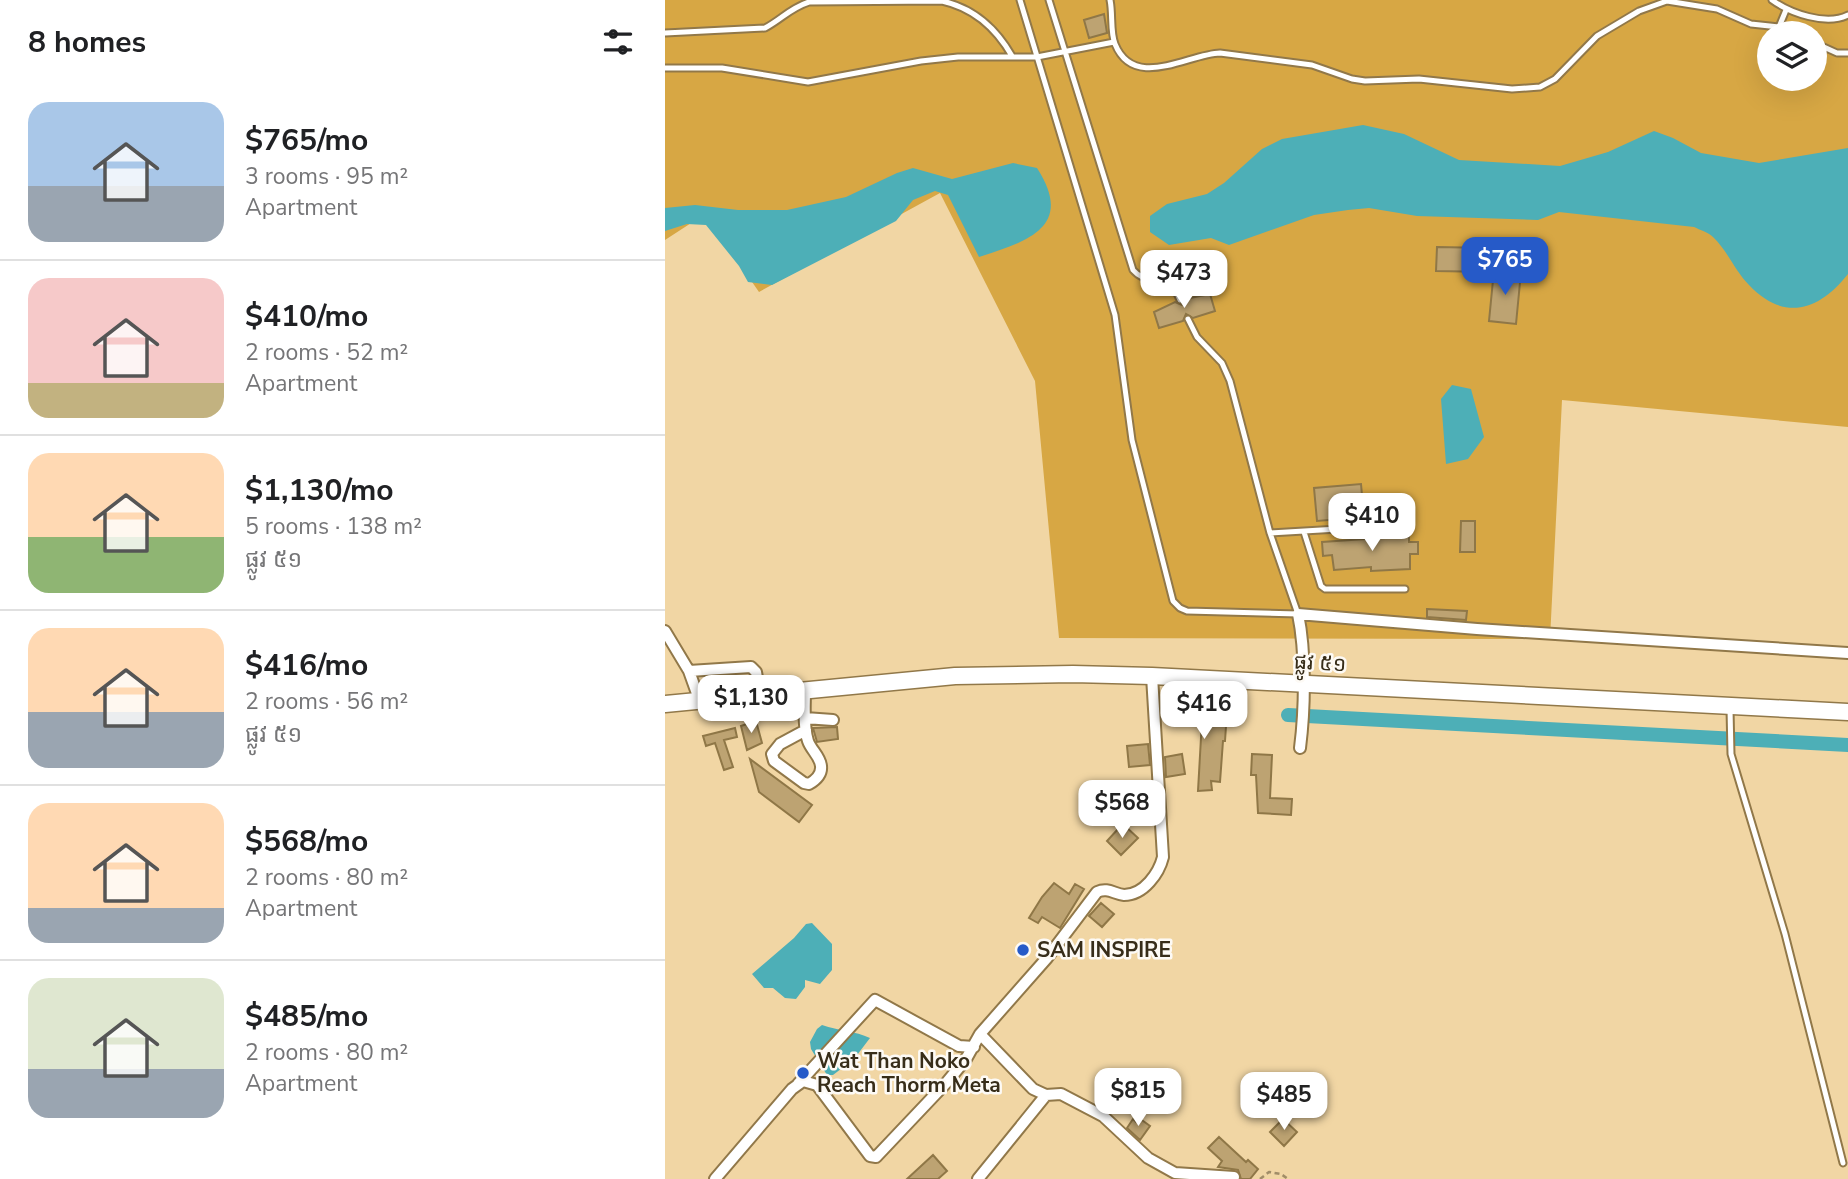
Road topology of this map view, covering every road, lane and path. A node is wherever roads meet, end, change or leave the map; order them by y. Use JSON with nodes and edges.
{"nodes":[{"id":1,"x":1020,"y":0,"type":"edge"},
{"id":2,"x":1049,"y":0,"type":"edge"},
{"id":3,"x":1110,"y":0,"type":"edge"},
{"id":4,"x":1772,"y":0,"type":"edge"},
{"id":5,"x":1786,"y":10,"type":"junction"},
{"id":6,"x":1848,"y":15,"type":"edge"},
{"id":7,"x":1781,"y":21,"type":"edge"},
{"id":8,"x":1757,"y":25,"type":"edge"},
{"id":9,"x":665,"y":33,"type":"edge"},
{"id":10,"x":1114,"y":42,"type":"junction"},
{"id":11,"x":1827,"y":48,"type":"edge"},
{"id":12,"x":1065,"y":51,"type":"junction"},
{"id":13,"x":1848,"y":53,"type":"edge"},
{"id":14,"x":1012,"y":56,"type":"junction"},
{"id":15,"x":1037,"y":58,"type":"junction"},
{"id":16,"x":665,"y":68,"type":"edge"},
{"id":17,"x":1180,"y":300,"type":"dead end"},
{"id":18,"x":1188,"y":319,"type":"dead end"},
{"id":19,"x":1406,"y":525,"type":"dead end"},
{"id":20,"x":1304,"y":532,"type":"junction"},
{"id":21,"x":1270,"y":533,"type":"junction"},
{"id":22,"x":1405,"y":589,"type":"dead end"},
{"id":23,"x":1298,"y":614,"type":"junction"},
{"id":24,"x":665,"y":631,"type":"edge"},
{"id":25,"x":1848,"y":653,"type":"edge"},
{"id":26,"x":1152,"y":676,"type":"junction"},
{"id":27,"x":1303,"y":679,"type":"junction"},
{"id":28,"x":758,"y":683,"type":"junction"},
{"id":29,"x":693,"y":684,"type":"junction"},
{"id":30,"x":805,"y":690,"type":"junction"},
{"id":31,"x":665,"y":704,"type":"edge"},
{"id":32,"x":1729,"y":705,"type":"junction"},
{"id":33,"x":1848,"y":712,"type":"edge"},
{"id":34,"x":806,"y":718,"type":"junction"},
{"id":35,"x":834,"y":720,"type":"dead end"},
{"id":36,"x":806,"y":730,"type":"junction"},
{"id":37,"x":1300,"y":748,"type":"dead end"},
{"id":38,"x":980,"y":1034,"type":"junction"},
{"id":39,"x":974,"y":1047,"type":"junction"},
{"id":40,"x":798,"y":1084,"type":"junction"},
{"id":41,"x":1046,"y":1095,"type":"junction"},
{"id":42,"x":1843,"y":1163,"type":"dead end"},
{"id":43,"x":1234,"y":1177,"type":"edge"},
{"id":44,"x":715,"y":1179,"type":"edge"},
{"id":45,"x":978,"y":1179,"type":"edge"},
{"id":46,"x":1260,"y":1179,"type":"edge"},
{"id":47,"x":1288,"y":1179,"type":"edge"}],
"edges":[{"from":1,"to":15,"type":"lane"},
{"from":2,"to":12,"type":"lane"},
{"from":3,"to":10,"type":"lane"},
{"from":4,"to":5,"type":"lane"},
{"from":5,"to":6,"type":"lane"},
{"from":5,"to":7,"type":"lane"},
{"from":8,"to":10,"type":"lane"},
{"from":9,"to":14,"type":"lane"},
{"from":10,"to":12,"type":"lane"},
{"from":11,"to":13,"type":"lane"},
{"from":12,"to":15,"type":"lane"},
{"from":12,"to":17,"type":"lane"},
{"from":14,"to":15,"type":"lane"},
{"from":14,"to":16,"type":"lane"},
{"from":15,"to":23,"type":"lane"},
{"from":18,"to":21,"type":"lane"},
{"from":19,"to":20,"type":"lane"},
{"from":20,"to":21,"type":"lane"},
{"from":20,"to":22,"type":"lane"},
{"from":21,"to":23,"type":"lane"},
{"from":23,"to":25,"type":"street"},
{"from":23,"to":27,"type":"street"},
{"from":24,"to":29,"type":"street"},
{"from":26,"to":27,"type":"main road","name":"ផ្លូវ ៥១"},
{"from":26,"to":30,"type":"main road","name":"ផ្លូវ ៥១"},
{"from":26,"to":38,"type":"street"},
{"from":27,"to":32,"type":"main road","name":"ផ្លូវ ៥១"},
{"from":27,"to":37,"type":"street"},
{"from":28,"to":29,"type":"main road","name":"ផ្លូវ ៥១"},
{"from":28,"to":29,"type":"street"},
{"from":28,"to":30,"type":"main road","name":"ផ្លូវ ៥១"},
{"from":29,"to":31,"type":"main road","name":"ផ្លូវ ៥១"},
{"from":30,"to":34,"type":"street"},
{"from":32,"to":33,"type":"main road","name":"ផ្លូវ ៥១"},
{"from":32,"to":42,"type":"lane"},
{"from":34,"to":35,"type":"street"},
{"from":34,"to":36,"type":"street"},
{"from":36,"to":36,"type":"street"},
{"from":38,"to":39,"type":"street"},
{"from":38,"to":41,"type":"street"},
{"from":39,"to":40,"type":"street"},
{"from":39,"to":40,"type":"street"},
{"from":40,"to":44,"type":"street"},
{"from":41,"to":43,"type":"street"},
{"from":41,"to":45,"type":"street"},
{"from":46,"to":47,"type":"path"}]}
